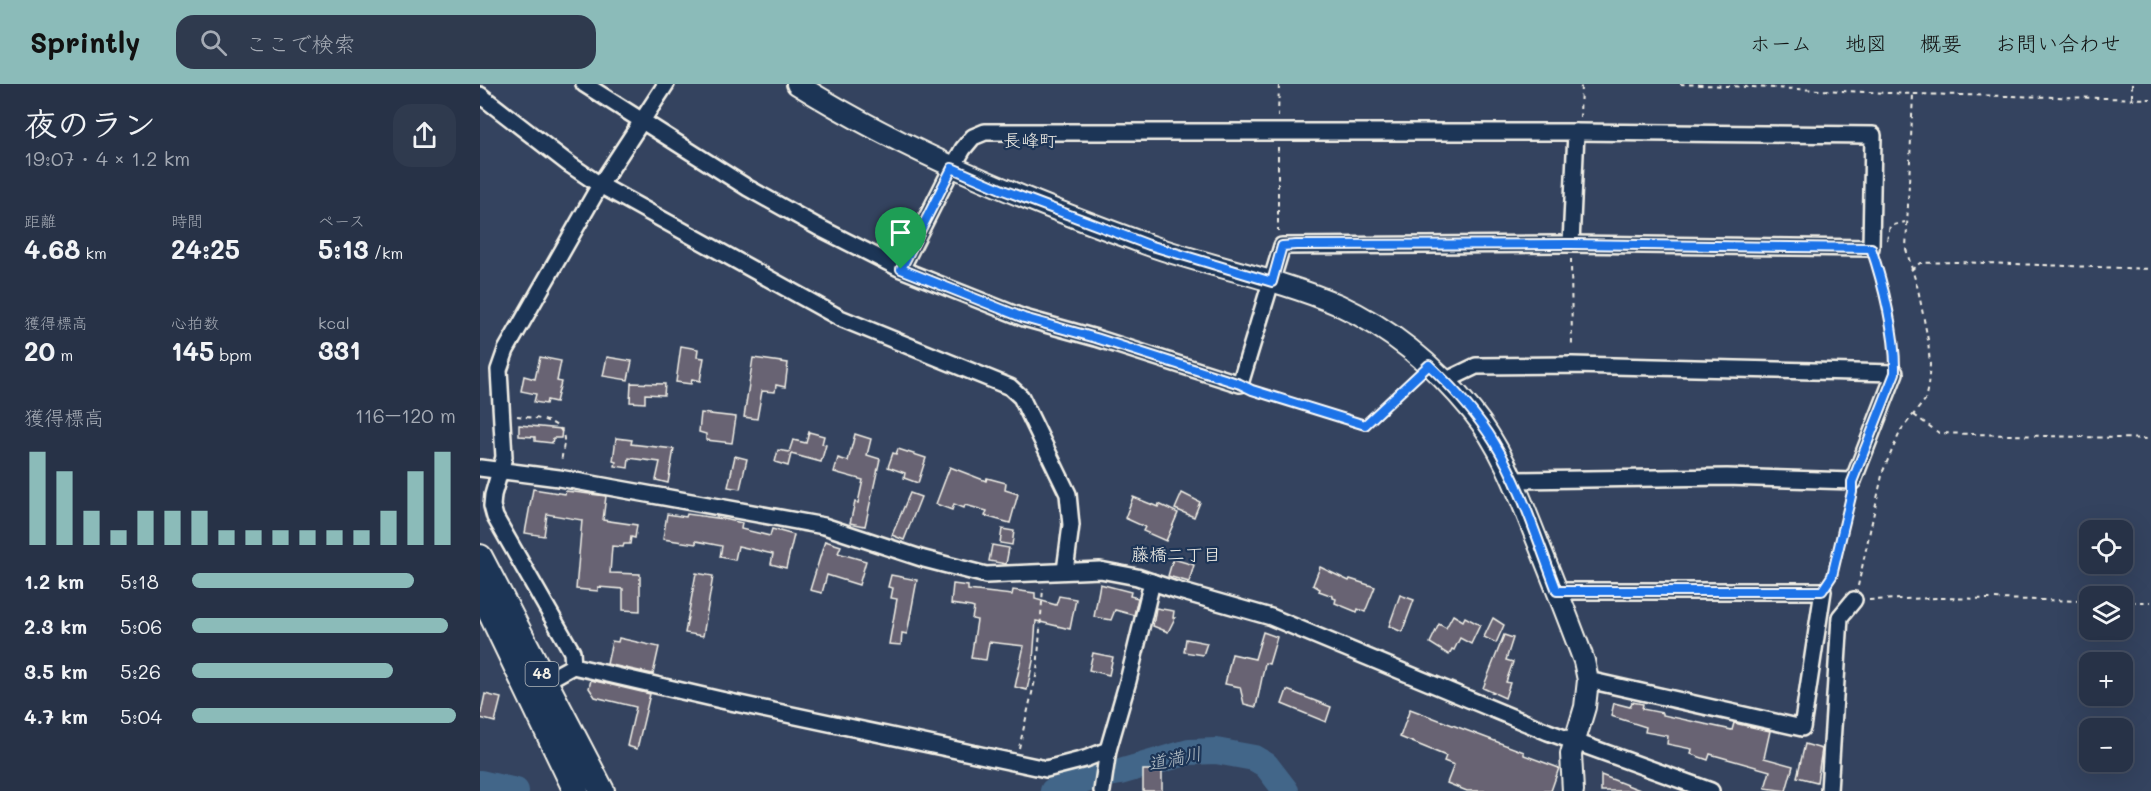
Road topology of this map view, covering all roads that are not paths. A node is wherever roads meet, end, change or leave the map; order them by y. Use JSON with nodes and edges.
{"nodes":[{"id":1,"x":584,"y":84,"type":"edge"},
{"id":2,"x":666,"y":84,"type":"edge"},
{"id":3,"x":797,"y":84,"type":"edge"},
{"id":4,"x":480,"y":95,"type":"edge"},
{"id":5,"x":641,"y":120,"type":"junction"},
{"id":6,"x":1576,"y":132,"type":"junction"},
{"id":7,"x":952,"y":168,"type":"junction"},
{"id":8,"x":600,"y":185,"type":"junction"},
{"id":9,"x":1571,"y":244,"type":"junction"},
{"id":10,"x":901,"y":269,"type":"junction"},
{"id":11,"x":1272,"y":282,"type":"junction"},
{"id":12,"x":1445,"y":381,"type":"junction"},
{"id":13,"x":480,"y":468,"type":"edge"},
{"id":14,"x":501,"y":470,"type":"junction"},
{"id":15,"x":1513,"y":480,"type":"junction"},
{"id":16,"x":480,"y":557,"type":"edge"},
{"id":17,"x":1065,"y":571,"type":"junction"},
{"id":18,"x":1152,"y":582,"type":"junction"},
{"id":19,"x":480,"y":591,"type":"edge"},
{"id":20,"x":1557,"y":591,"type":"junction"},
{"id":21,"x":1854,"y":600,"type":"road end"},
{"id":22,"x":573,"y":666,"type":"junction"},
{"id":23,"x":1588,"y":680,"type":"junction"},
{"id":24,"x":546,"y":681,"type":"junction"},
{"id":25,"x":1575,"y":741,"type":"junction"},
{"id":26,"x":1108,"y":750,"type":"junction"},
{"id":27,"x":576,"y":791,"type":"edge"},
{"id":28,"x":602,"y":791,"type":"edge"},
{"id":29,"x":1102,"y":791,"type":"edge"},
{"id":30,"x":1573,"y":791,"type":"edge"},
{"id":31,"x":1711,"y":791,"type":"edge"},
{"id":32,"x":1829,"y":791,"type":"edge"}],
"edges":[{"from":1,"to":5,"type":"street"},
{"from":2,"to":5,"type":"street"},
{"from":3,"to":7,"type":"street"},
{"from":4,"to":8,"type":"street"},
{"from":5,"to":8,"type":"street"},
{"from":5,"to":10,"type":"street"},
{"from":6,"to":7,"type":"street"},
{"from":6,"to":9,"type":"street"},
{"from":6,"to":9,"type":"street"},
{"from":7,"to":10,"type":"street"},
{"from":7,"to":11,"type":"street"},
{"from":8,"to":14,"type":"street"},
{"from":8,"to":17,"type":"street"},
{"from":9,"to":11,"type":"street"},
{"from":10,"to":11,"type":"street"},
{"from":11,"to":12,"type":"street"},
{"from":12,"to":15,"type":"street"},
{"from":12,"to":15,"type":"street"},
{"from":13,"to":14,"type":"street"},
{"from":14,"to":17,"type":"street"},
{"from":14,"to":22,"type":"street"},
{"from":15,"to":20,"type":"street"},
{"from":16,"to":24,"type":"main road","number":"48"},
{"from":17,"to":18,"type":"street"},
{"from":18,"to":25,"type":"street"},
{"from":18,"to":26,"type":"street"},
{"from":19,"to":27,"type":"main road","number":"48"},
{"from":20,"to":23,"type":"street"},
{"from":20,"to":23,"type":"street"},
{"from":21,"to":32,"type":"street"},
{"from":22,"to":24,"type":"street"},
{"from":22,"to":26,"type":"street"},
{"from":23,"to":25,"type":"street"},
{"from":24,"to":28,"type":"main road","number":"48"},
{"from":25,"to":30,"type":"street"},
{"from":25,"to":31,"type":"street"},
{"from":26,"to":29,"type":"street"}]}
